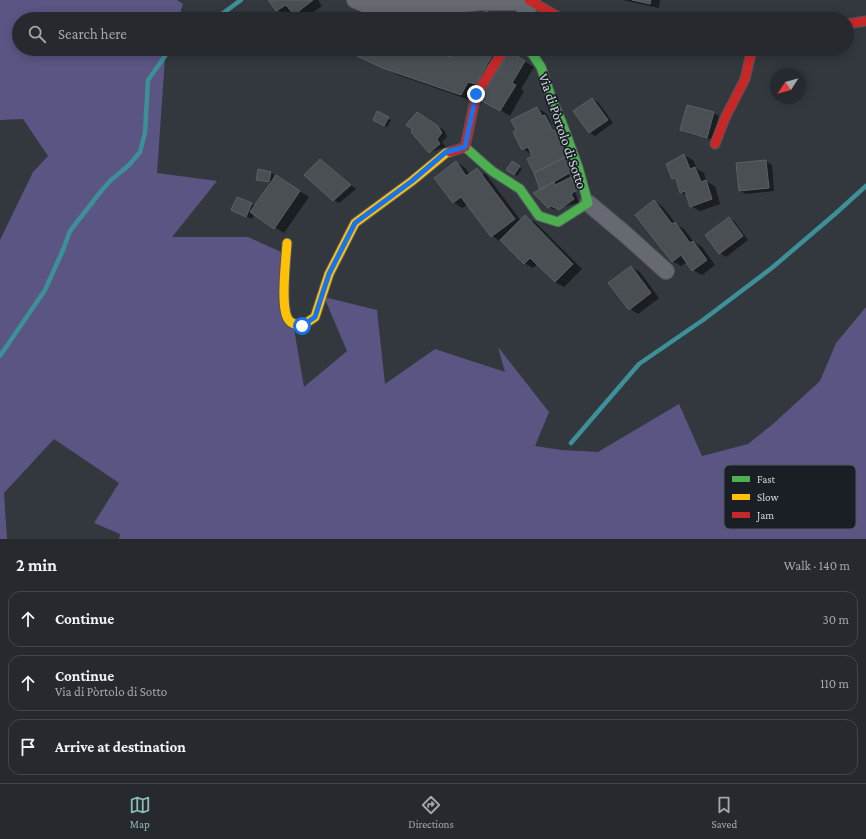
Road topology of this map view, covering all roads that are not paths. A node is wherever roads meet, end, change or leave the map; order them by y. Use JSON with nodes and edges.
{"nodes":[{"id":1,"x":355,"y":0,"type":"edge"},
{"id":2,"x":531,"y":1,"type":"edge"},
{"id":3,"x":526,"y":12,"type":"edge"},
{"id":4,"x":550,"y":12,"type":"edge"},
{"id":5,"x":866,"y":21,"type":"edge"},
{"id":6,"x":854,"y":23,"type":"edge"},
{"id":7,"x":500,"y":56,"type":"edge"},
{"id":8,"x":534,"y":56,"type":"edge"},
{"id":9,"x":750,"y":56,"type":"edge"},
{"id":10,"x":715,"y":144,"type":"dead end"},
{"id":11,"x":465,"y":147,"type":"junction"},
{"id":12,"x":588,"y":203,"type":"junction"},
{"id":13,"x":287,"y":243,"type":"dead end"},
{"id":14,"x":666,"y":271,"type":"dead end"}],
"edges":[{"from":1,"to":2,"type":"street"},
{"from":2,"to":3,"type":"street"},
{"from":2,"to":4,"type":"street"},
{"from":5,"to":6,"type":"street"},
{"from":7,"to":11,"type":"street"},
{"from":8,"to":12,"type":"street","name":"Via di Pòrtolo di Sotto"},
{"from":9,"to":10,"type":"street"},
{"from":11,"to":12,"type":"street","name":"Via di Pòrtolo di Sotto"},
{"from":11,"to":13,"type":"street"},
{"from":12,"to":14,"type":"street"}]}
